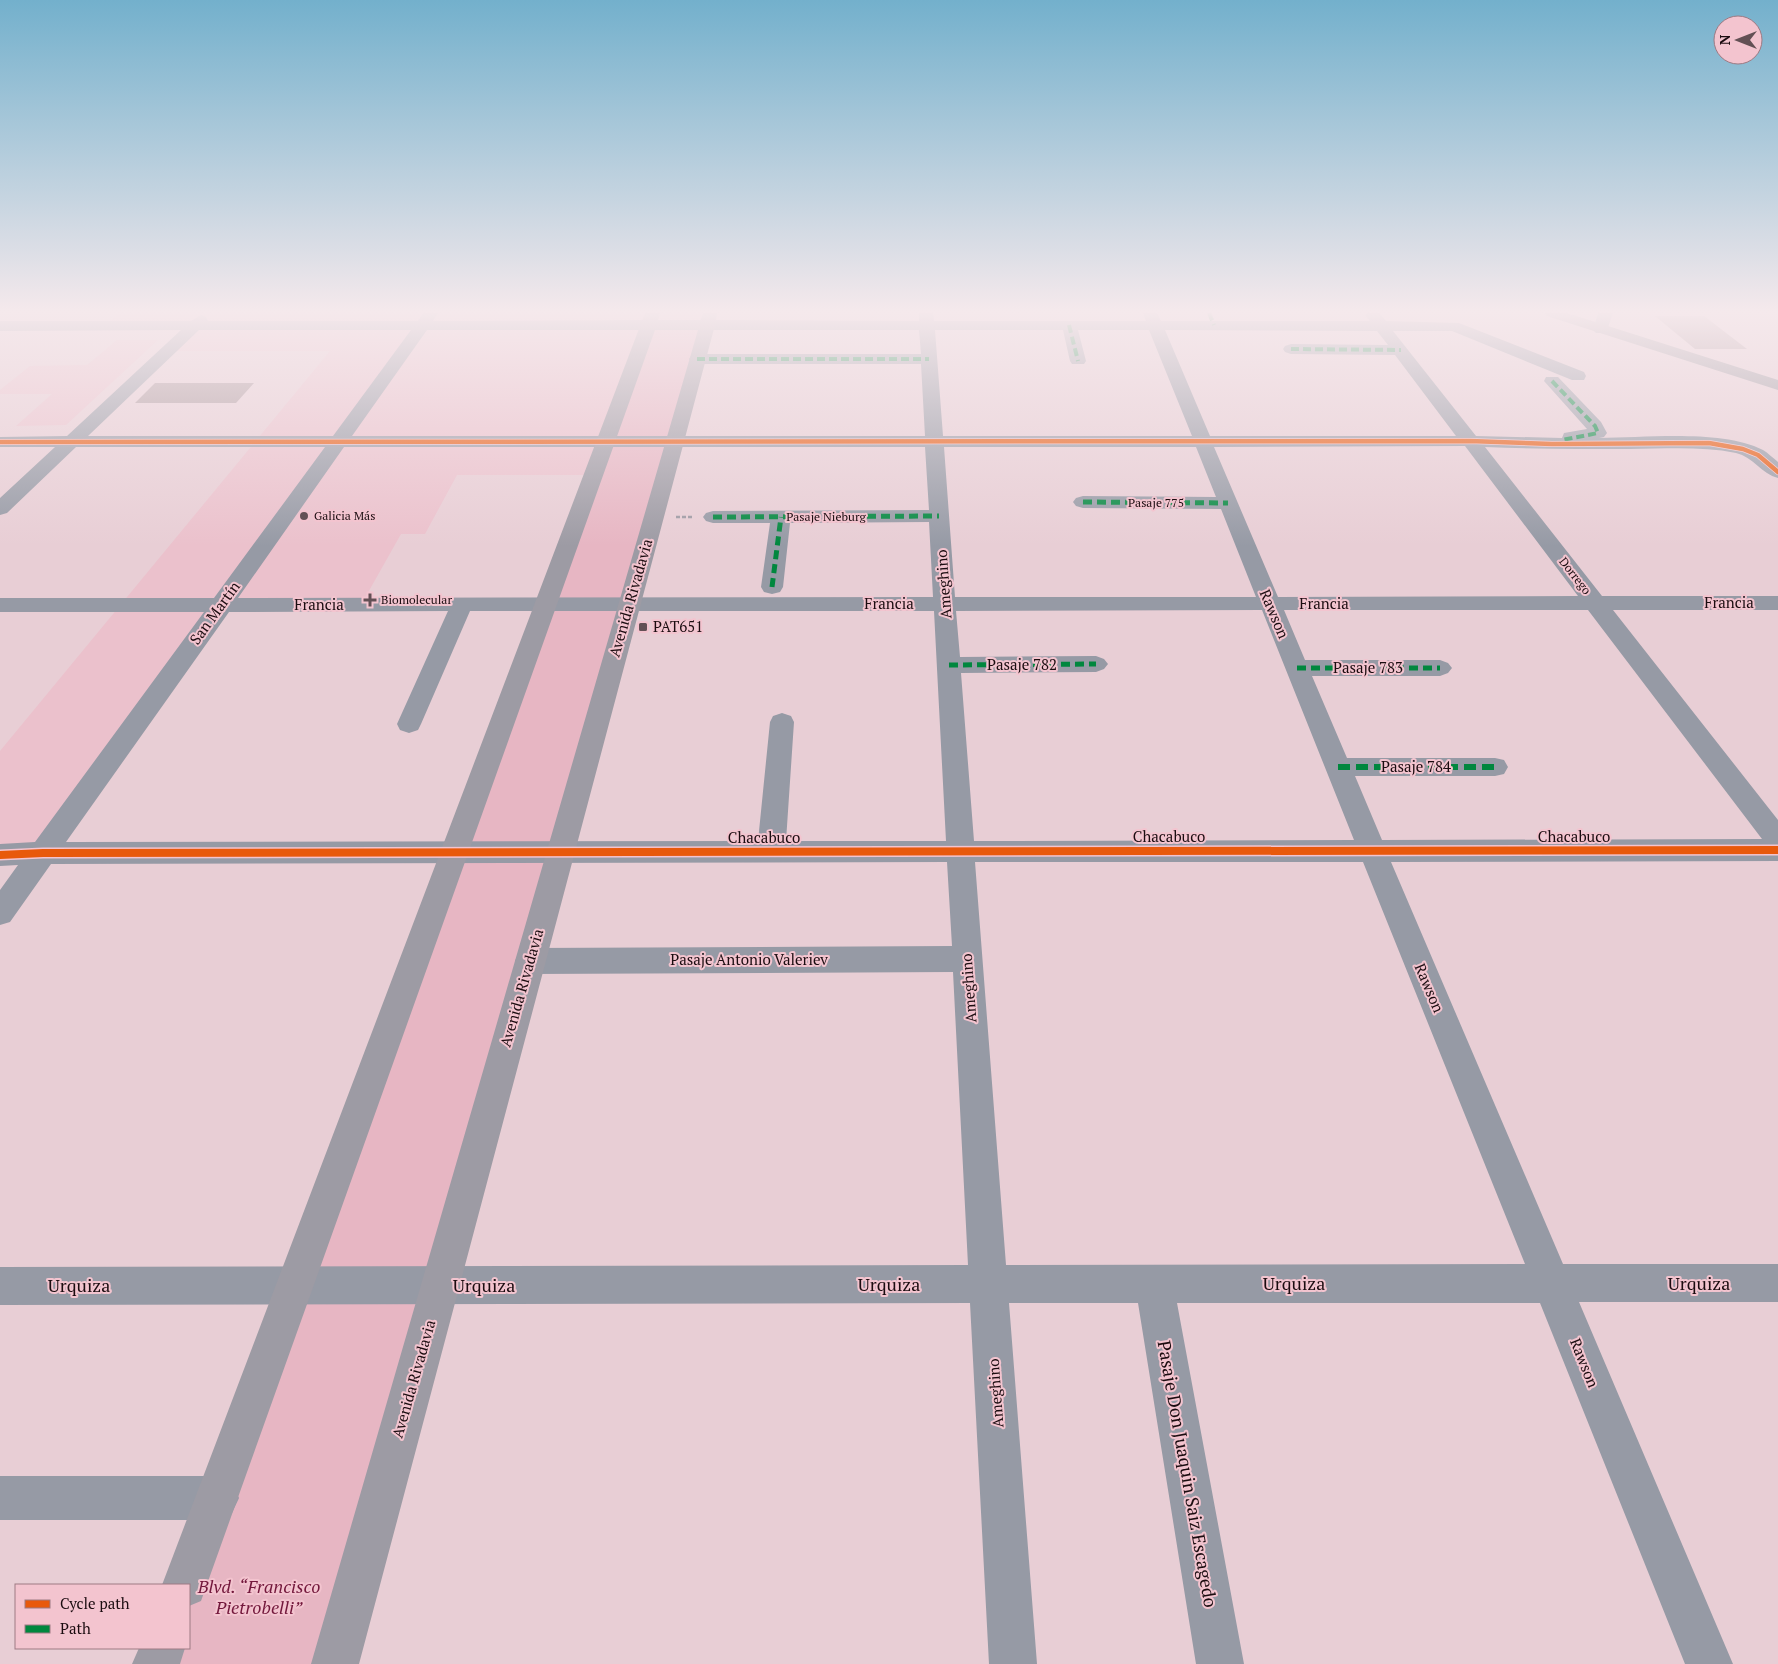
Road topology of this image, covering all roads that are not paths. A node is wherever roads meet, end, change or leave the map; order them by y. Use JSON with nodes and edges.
{"nodes":[{"id":1,"x":125,"y":391,"type":"edge"},
{"id":2,"x":375,"y":391,"type":"edge"},
{"id":3,"x":625,"y":391,"type":"edge"},
{"id":4,"x":688,"y":391,"type":"edge"},
{"id":5,"x":931,"y":391,"type":"edge"},
{"id":6,"x":1182,"y":391,"type":"edge"},
{"id":7,"x":1431,"y":391,"type":"edge"},
{"id":8,"x":1561,"y":391,"type":"edge"},
{"id":9,"x":674,"y":441,"type":"junction"},
{"id":10,"x":934,"y":441,"type":"junction"},
{"id":11,"x":1203,"y":441,"type":"junction"},
{"id":12,"x":1470,"y":441,"type":"junction"},
{"id":13,"x":0,"y":442,"type":"edge"},
{"id":14,"x":71,"y":442,"type":"junction"},
{"id":15,"x":338,"y":442,"type":"junction"},
{"id":16,"x":606,"y":442,"type":"junction"},
{"id":17,"x":1552,"y":444,"type":"junction"},
{"id":18,"x":1774,"y":467,"type":"edge"},
{"id":19,"x":1083,"y":502,"type":"dead end"},
{"id":20,"x":1228,"y":503,"type":"junction"},
{"id":21,"x":0,"y":508,"type":"edge"},
{"id":22,"x":939,"y":516,"type":"junction"},
{"id":23,"x":713,"y":517,"type":"dead end"},
{"id":24,"x":781,"y":517,"type":"junction"},
{"id":25,"x":772,"y":587,"type":"dead end"},
{"id":26,"x":1778,"y":603,"type":"edge"},
{"id":27,"x":462,"y":604,"type":"junction"},
{"id":28,"x":545,"y":604,"type":"junction"},
{"id":29,"x":629,"y":604,"type":"junction"},
{"id":30,"x":945,"y":604,"type":"junction"},
{"id":31,"x":1270,"y":604,"type":"junction"},
{"id":32,"x":1597,"y":604,"type":"junction"},
{"id":33,"x":0,"y":605,"type":"edge"},
{"id":34,"x":221,"y":605,"type":"junction"},
{"id":35,"x":1096,"y":664,"type":"dead end"},
{"id":36,"x":949,"y":665,"type":"junction"},
{"id":37,"x":1297,"y":668,"type":"junction"},
{"id":38,"x":1440,"y":668,"type":"dead end"},
{"id":39,"x":782,"y":722,"type":"dead end"},
{"id":40,"x":409,"y":724,"type":"dead end"},
{"id":41,"x":1338,"y":767,"type":"junction"},
{"id":42,"x":1495,"y":767,"type":"dead end"},
{"id":43,"x":1778,"y":840,"type":"edge"},
{"id":44,"x":1778,"y":850,"type":"edge"},
{"id":45,"x":961,"y":851,"type":"junction"},
{"id":46,"x":1372,"y":851,"type":"junction"},
{"id":47,"x":454,"y":852,"type":"junction"},
{"id":48,"x":560,"y":852,"type":"junction"},
{"id":49,"x":771,"y":852,"type":"junction"},
{"id":50,"x":43,"y":853,"type":"junction"},
{"id":51,"x":0,"y":855,"type":"edge"},
{"id":52,"x":0,"y":913,"type":"edge"},
{"id":53,"x":968,"y":959,"type":"junction"},
{"id":54,"x":530,"y":960,"type":"junction"},
{"id":55,"x":1778,"y":1283,"type":"edge"},
{"id":56,"x":989,"y":1284,"type":"junction"},
{"id":57,"x":1154,"y":1284,"type":"junction"},
{"id":58,"x":1552,"y":1284,"type":"junction"},
{"id":59,"x":0,"y":1286,"type":"edge"},
{"id":60,"x":295,"y":1286,"type":"junction"},
{"id":61,"x":440,"y":1286,"type":"junction"},
{"id":62,"x":0,"y":1498,"type":"edge"},
{"id":63,"x":217,"y":1498,"type":"junction"},
{"id":64,"x":184,"y":1584,"type":"edge"},
{"id":65,"x":162,"y":1649,"type":"edge"},
{"id":66,"x":156,"y":1664,"type":"edge"},
{"id":67,"x":335,"y":1664,"type":"edge"},
{"id":68,"x":1013,"y":1664,"type":"edge"},
{"id":69,"x":1220,"y":1664,"type":"edge"},
{"id":70,"x":1709,"y":1664,"type":"edge"}],
"edges":[{"from":1,"to":14,"type":"street"},
{"from":2,"to":15,"type":"street","name":"San Martín"},
{"from":3,"to":16,"type":"main road"},
{"from":4,"to":9,"type":"main road","name":"Avenida Rivadavia"},
{"from":5,"to":10,"type":"street","name":"Ameghino"},
{"from":6,"to":11,"type":"street","name":"Rawson"},
{"from":7,"to":12,"type":"street","name":"Dorrego"},
{"from":8,"to":17,"type":"street"},
{"from":9,"to":10,"type":"street"},
{"from":9,"to":16,"type":"street"},
{"from":9,"to":29,"type":"main road","name":"Avenida Rivadavia"},
{"from":10,"to":11,"type":"street"},
{"from":10,"to":22,"type":"street","name":"Ameghino"},
{"from":11,"to":12,"type":"street"},
{"from":11,"to":20,"type":"street","name":"Rawson"},
{"from":12,"to":17,"type":"street"},
{"from":12,"to":32,"type":"street","name":"Dorrego"},
{"from":13,"to":14,"type":"street"},
{"from":14,"to":15,"type":"street"},
{"from":14,"to":21,"type":"street"},
{"from":15,"to":16,"type":"street"},
{"from":15,"to":34,"type":"street","name":"San Martín"},
{"from":16,"to":28,"type":"main road"},
{"from":17,"to":18,"type":"street"},
{"from":19,"to":20,"type":"street","name":"Pasaje 775"},
{"from":20,"to":31,"type":"street","name":"Rawson"},
{"from":22,"to":24,"type":"street","name":"Pasaje Nieburg"},
{"from":22,"to":30,"type":"street","name":"Ameghino"},
{"from":23,"to":24,"type":"street","name":"Pasaje Nieburg"},
{"from":24,"to":25,"type":"street"},
{"from":26,"to":32,"type":"street","name":"Francia"},
{"from":27,"to":28,"type":"street","name":"Francia"},
{"from":27,"to":34,"type":"street","name":"Francia"},
{"from":27,"to":40,"type":"street"},
{"from":28,"to":29,"type":"street","name":"Francia"},
{"from":28,"to":47,"type":"main road"},
{"from":29,"to":30,"type":"street","name":"Francia"},
{"from":29,"to":48,"type":"main road","name":"Avenida Rivadavia"},
{"from":30,"to":31,"type":"street","name":"Francia"},
{"from":30,"to":36,"type":"street","name":"Ameghino"},
{"from":31,"to":32,"type":"street","name":"Francia"},
{"from":31,"to":37,"type":"street","name":"Rawson"},
{"from":32,"to":43,"type":"street","name":"Dorrego"},
{"from":33,"to":34,"type":"street","name":"Francia"},
{"from":34,"to":50,"type":"street","name":"San Martín"},
{"from":35,"to":36,"type":"street","name":"Pasaje 782"},
{"from":36,"to":45,"type":"street","name":"Ameghino"},
{"from":37,"to":38,"type":"street","name":"Pasaje 783"},
{"from":37,"to":41,"type":"street","name":"Rawson"},
{"from":39,"to":49,"type":"street"},
{"from":41,"to":42,"type":"street","name":"Pasaje 784"},
{"from":41,"to":46,"type":"street","name":"Rawson"},
{"from":44,"to":46,"type":"street","name":"Chacabuco"},
{"from":45,"to":46,"type":"street","name":"Chacabuco"},
{"from":45,"to":49,"type":"street","name":"Chacabuco"},
{"from":45,"to":53,"type":"street","name":"Ameghino"},
{"from":46,"to":58,"type":"street","name":"Rawson"},
{"from":47,"to":48,"type":"street","name":"Chacabuco"},
{"from":47,"to":50,"type":"street","name":"Chacabuco"},
{"from":47,"to":60,"type":"main road"},
{"from":48,"to":49,"type":"street","name":"Chacabuco"},
{"from":48,"to":54,"type":"main road","name":"Avenida Rivadavia"},
{"from":50,"to":51,"type":"street","name":"Chacabuco"},
{"from":50,"to":52,"type":"street","name":"San Martín"},
{"from":53,"to":54,"type":"street","name":"Pasaje Antonio Valeriev"},
{"from":53,"to":56,"type":"street","name":"Ameghino"},
{"from":54,"to":61,"type":"main road","name":"Avenida Rivadavia"},
{"from":55,"to":58,"type":"street","name":"Urquiza"},
{"from":56,"to":57,"type":"street","name":"Urquiza"},
{"from":56,"to":61,"type":"street","name":"Urquiza"},
{"from":56,"to":68,"type":"street","name":"Ameghino"},
{"from":57,"to":58,"type":"street","name":"Urquiza"},
{"from":57,"to":69,"type":"street","name":"Pasaje Don Juaquin Saiz Escagedo"},
{"from":58,"to":70,"type":"street","name":"Rawson"},
{"from":59,"to":60,"type":"street","name":"Urquiza"},
{"from":60,"to":61,"type":"street","name":"Urquiza"},
{"from":60,"to":63,"type":"main road"},
{"from":61,"to":67,"type":"main road","name":"Avenida Rivadavia"},
{"from":62,"to":63,"type":"street"},
{"from":63,"to":64,"type":"main road"},
{"from":65,"to":66,"type":"main road"}]}
